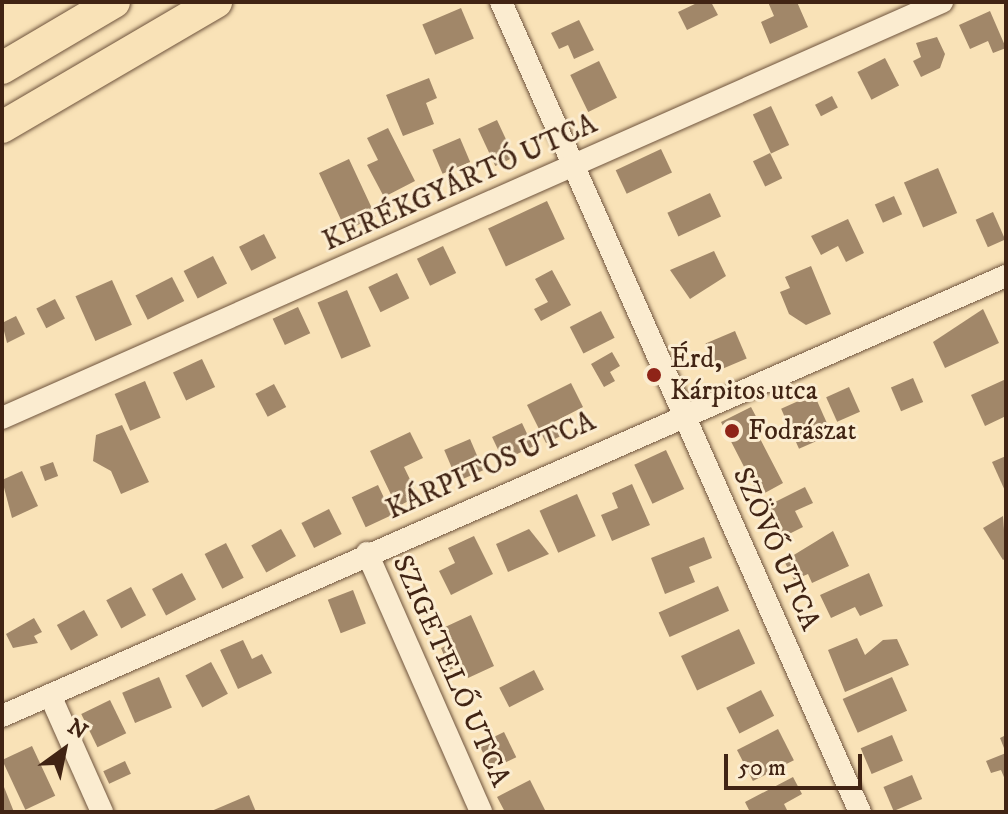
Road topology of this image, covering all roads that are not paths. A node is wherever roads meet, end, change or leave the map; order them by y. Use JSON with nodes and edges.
{"nodes":[{"id":1,"x":114,"y":2,"type":"edge"},
{"id":2,"x":216,"y":2,"type":"edge"},
{"id":3,"x":501,"y":2,"type":"edge"},
{"id":4,"x":942,"y":2,"type":"edge"},
{"id":5,"x":2,"y":68,"type":"edge"},
{"id":6,"x":2,"y":127,"type":"edge"},
{"id":7,"x":573,"y":165,"type":"junction"},
{"id":8,"x":1006,"y":276,"type":"edge"},
{"id":9,"x":684,"y":415,"type":"junction"},
{"id":10,"x":2,"y":418,"type":"edge"},
{"id":11,"x":367,"y":553,"type":"junction"},
{"id":12,"x":50,"y":695,"type":"junction"},
{"id":13,"x":2,"y":716,"type":"edge"},
{"id":14,"x":102,"y":812,"type":"edge"},
{"id":15,"x":481,"y":812,"type":"edge"},
{"id":16,"x":860,"y":812,"type":"edge"}],
"edges":[{"from":1,"to":5,"type":"highway"},
{"from":2,"to":6,"type":"highway"},
{"from":3,"to":7,"type":"street","name":"SZÖVŐ UTCA"},
{"from":4,"to":7,"type":"street","name":"KERÉKGYÁRTÓ UTCA"},
{"from":7,"to":9,"type":"street","name":"SZÖVŐ UTCA"},
{"from":7,"to":10,"type":"street","name":"KERÉKGYÁRTÓ UTCA"},
{"from":8,"to":9,"type":"street","name":"KÁRPITOS UTCA"},
{"from":9,"to":11,"type":"street","name":"KÁRPITOS UTCA"},
{"from":9,"to":16,"type":"street","name":"SZÖVŐ UTCA"},
{"from":11,"to":12,"type":"street","name":"KÁRPITOS UTCA"},
{"from":11,"to":15,"type":"street","name":"SZIGETELŐ UTCA"},
{"from":12,"to":13,"type":"street","name":"KÁRPITOS UTCA"},
{"from":12,"to":14,"type":"street"}]}
